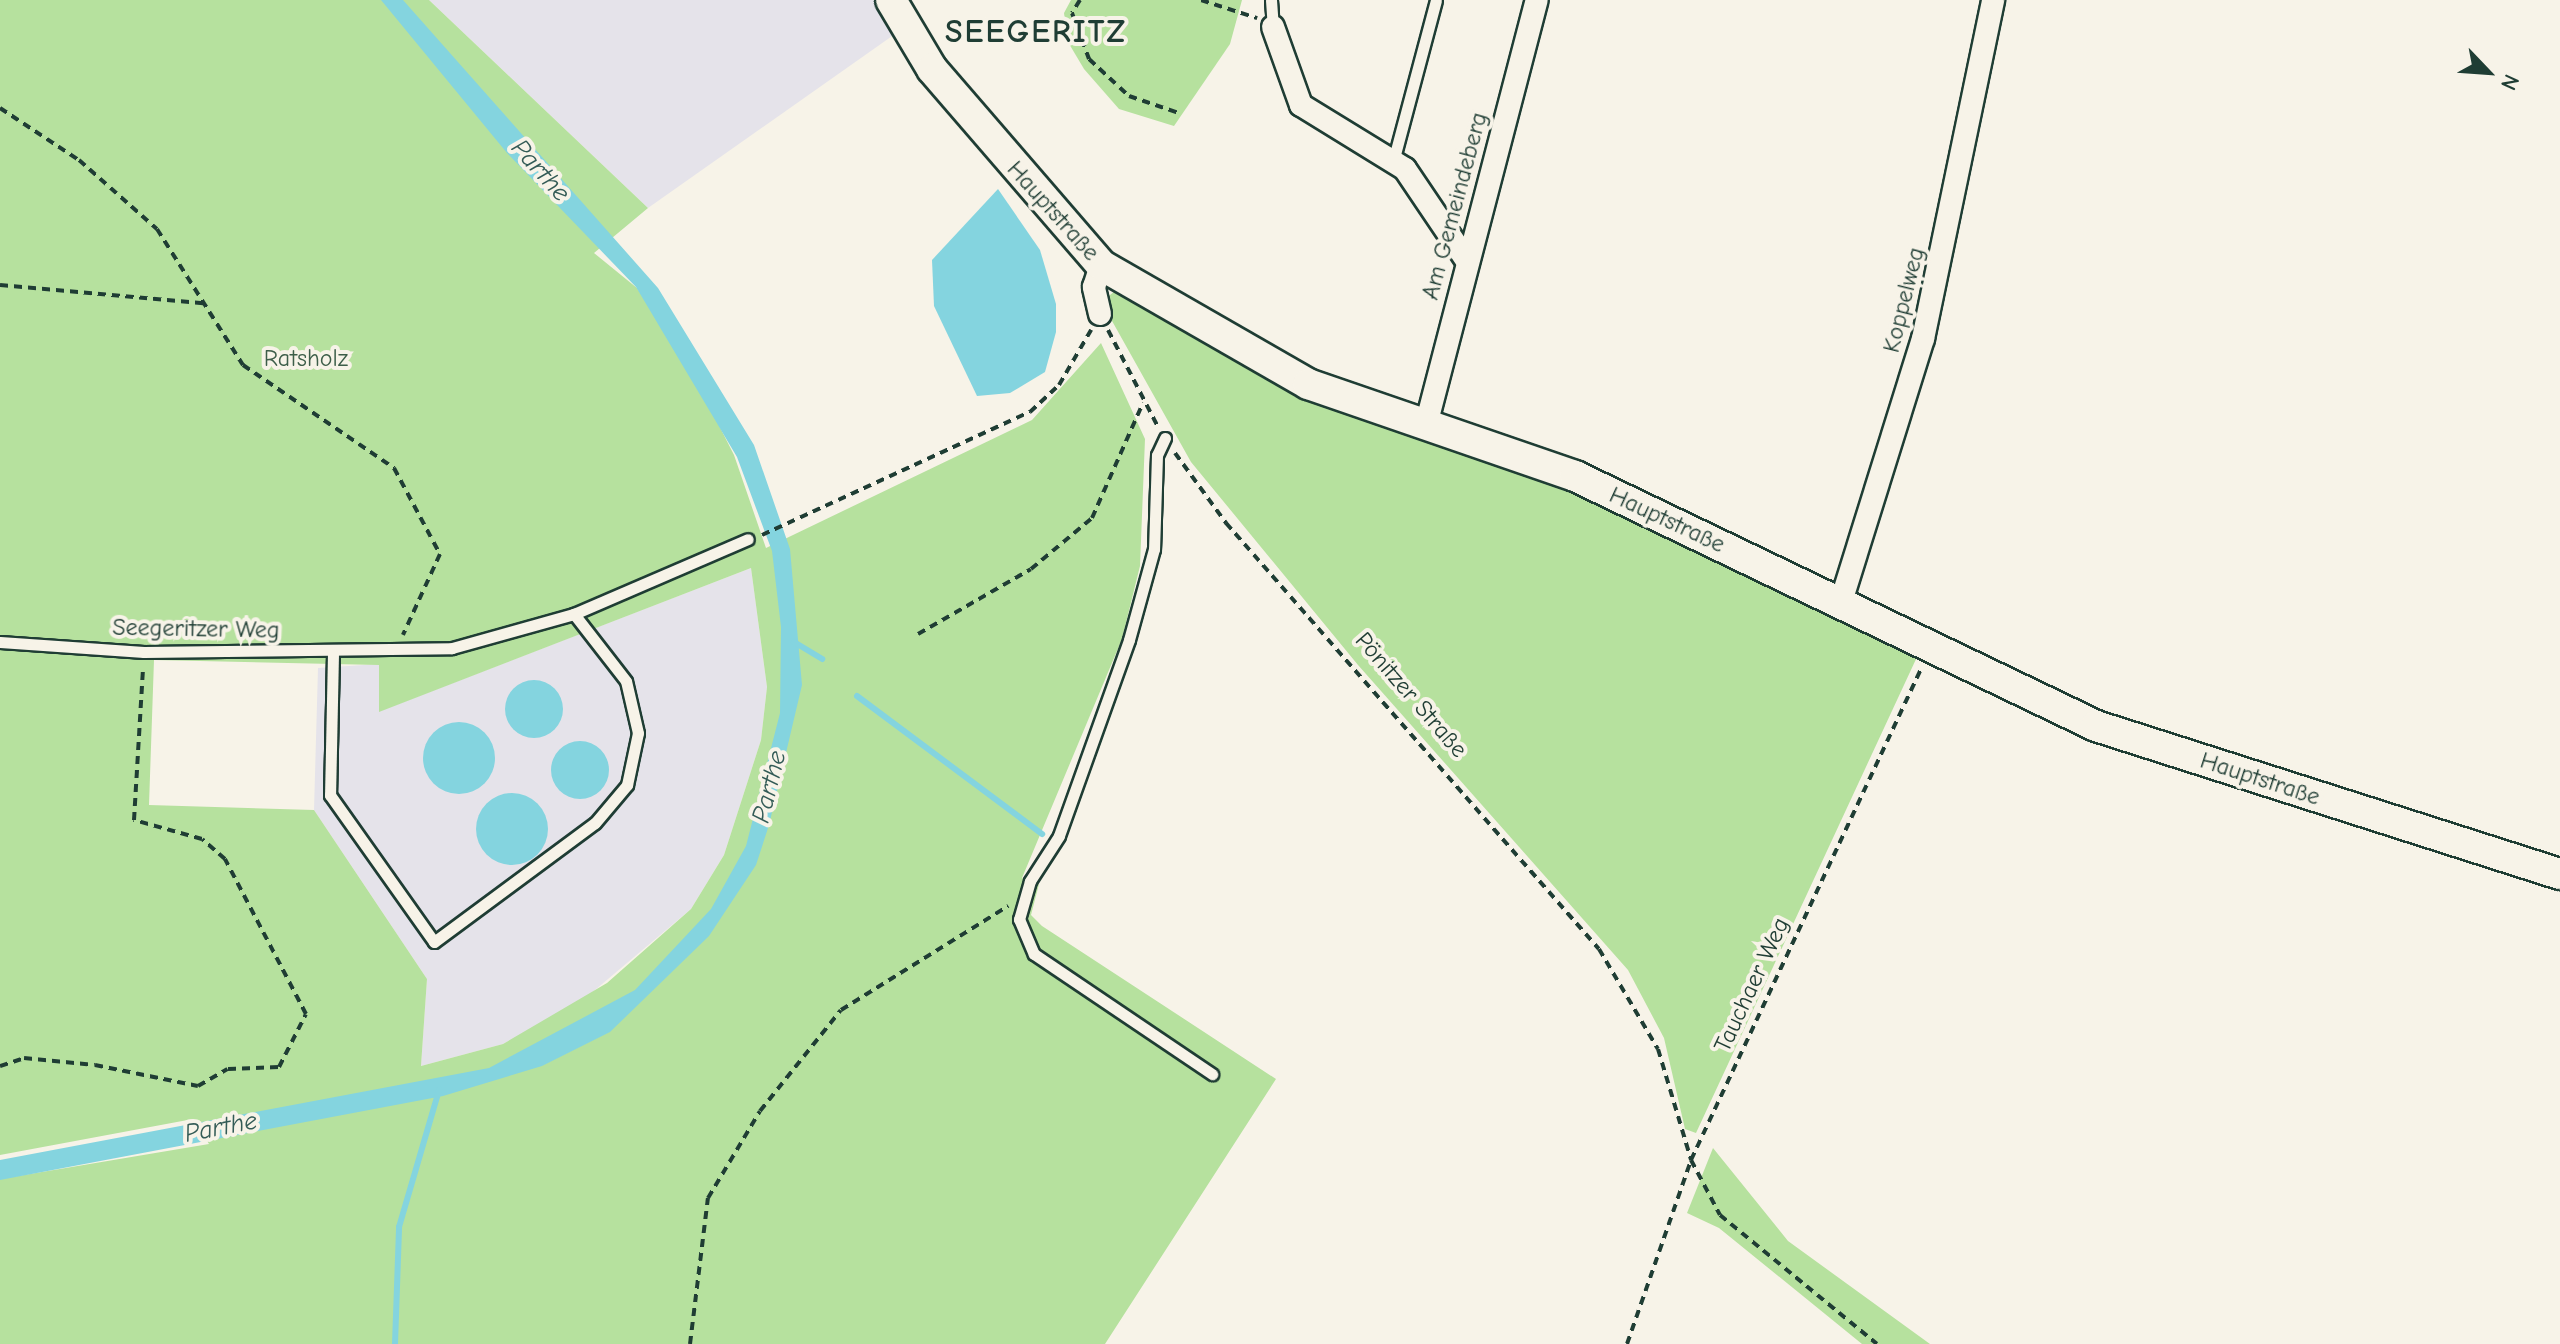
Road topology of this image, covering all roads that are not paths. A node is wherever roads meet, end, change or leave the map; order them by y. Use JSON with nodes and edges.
{"nodes":[{"id":1,"x":891,"y":0,"type":"edge"},
{"id":2,"x":1271,"y":0,"type":"edge"},
{"id":3,"x":1436,"y":0,"type":"edge"},
{"id":4,"x":1537,"y":0,"type":"edge"},
{"id":5,"x":1993,"y":0,"type":"edge"},
{"id":6,"x":1273,"y":27,"type":"joint"},
{"id":7,"x":1394,"y":158,"type":"junction"},
{"id":8,"x":1467,"y":261,"type":"junction"},
{"id":9,"x":1101,"y":265,"type":"junction"},
{"id":10,"x":1100,"y":314,"type":"road end"},
{"id":11,"x":1426,"y":425,"type":"junction"},
{"id":12,"x":1165,"y":438,"type":"road end"},
{"id":13,"x":748,"y":539,"type":"road end"},
{"id":14,"x":1840,"y":605,"type":"junction"},
{"id":15,"x":574,"y":614,"type":"junction"},
{"id":16,"x":0,"y":642,"type":"edge"},
{"id":17,"x":333,"y":654,"type":"junction"},
{"id":18,"x":2560,"y":874,"type":"edge"},
{"id":19,"x":1212,"y":1074,"type":"dead end"}],
"edges":[{"from":1,"to":9,"type":"street","name":"Hauptstraße"},
{"from":2,"to":6,"type":"lane"},
{"from":3,"to":7,"type":"lane"},
{"from":4,"to":8,"type":"street","name":"Am Gemeindeberg"},
{"from":5,"to":14,"type":"street","name":"Koppelweg"},
{"from":6,"to":7,"type":"street"},
{"from":7,"to":8,"type":"street"},
{"from":8,"to":11,"type":"street","name":"Am Gemeindeberg"},
{"from":9,"to":10,"type":"street"},
{"from":9,"to":11,"type":"street","name":"Hauptstraße"},
{"from":11,"to":14,"type":"street","name":"Hauptstraße"},
{"from":12,"to":19,"type":"lane"},
{"from":13,"to":15,"type":"lane","name":"Seegeritzer Weg"},
{"from":14,"to":18,"type":"street","name":"Hauptstraße"},
{"from":15,"to":17,"type":"lane","name":"Seegeritzer Weg"},
{"from":15,"to":17,"type":"lane"},
{"from":16,"to":17,"type":"lane","name":"Seegeritzer Weg"}]}
